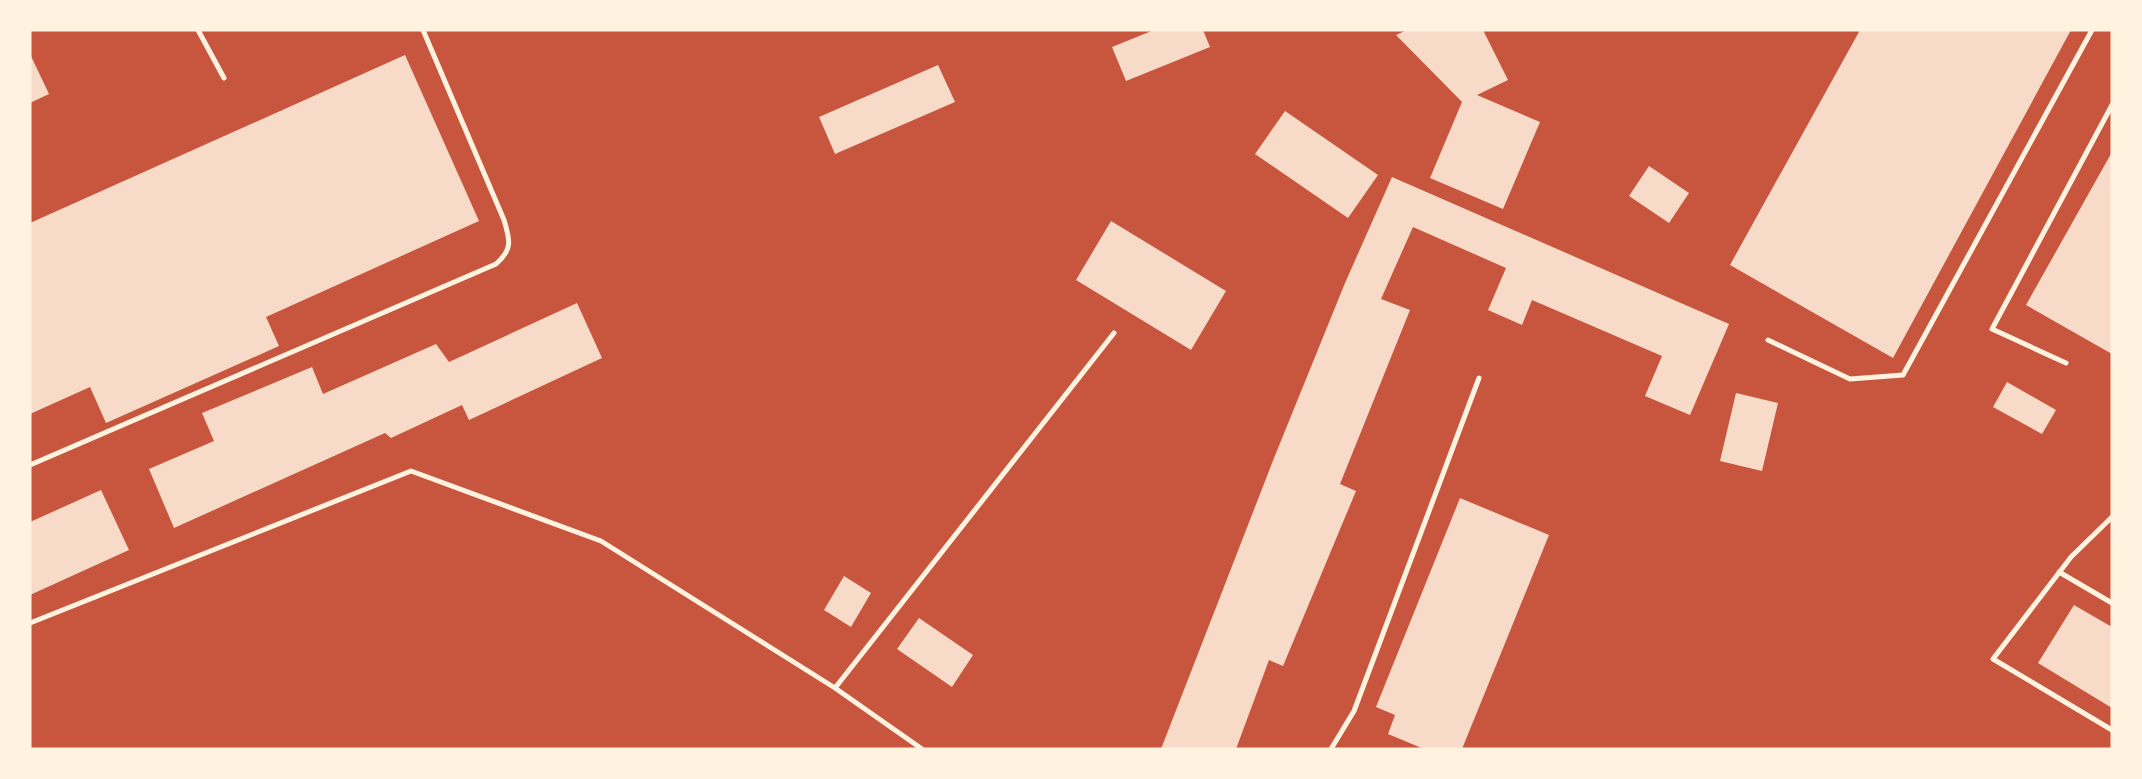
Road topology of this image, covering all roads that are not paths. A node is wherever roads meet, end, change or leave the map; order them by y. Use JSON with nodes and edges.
{"nodes":[{"id":1,"x":198,"y":30,"type":"edge"},
{"id":2,"x":423,"y":30,"type":"edge"},
{"id":3,"x":2092,"y":30,"type":"edge"},
{"id":4,"x":224,"y":78,"type":"dead end"},
{"id":5,"x":2112,"y":105,"type":"edge"},
{"id":6,"x":1114,"y":333,"type":"dead end"},
{"id":7,"x":1768,"y":340,"type":"dead end"},
{"id":8,"x":2066,"y":363,"type":"dead end"},
{"id":9,"x":1479,"y":378,"type":"dead end"},
{"id":10,"x":30,"y":465,"type":"edge"},
{"id":11,"x":2112,"y":517,"type":"edge"},
{"id":12,"x":2059,"y":572,"type":"junction"},
{"id":13,"x":2112,"y":603,"type":"edge"},
{"id":14,"x":30,"y":623,"type":"edge"},
{"id":15,"x":835,"y":688,"type":"junction"},
{"id":16,"x":2112,"y":730,"type":"edge"},
{"id":17,"x":922,"y":749,"type":"edge"},
{"id":18,"x":1331,"y":749,"type":"edge"}],
"edges":[{"from":1,"to":4,"type":"lane"},
{"from":2,"to":10,"type":"lane"},
{"from":3,"to":7,"type":"lane"},
{"from":5,"to":8,"type":"lane"},
{"from":6,"to":15,"type":"lane"},
{"from":9,"to":18,"type":"lane"},
{"from":11,"to":12,"type":"lane"},
{"from":12,"to":13,"type":"lane"},
{"from":12,"to":16,"type":"lane"},
{"from":14,"to":15,"type":"lane"},
{"from":15,"to":17,"type":"lane"}]}
